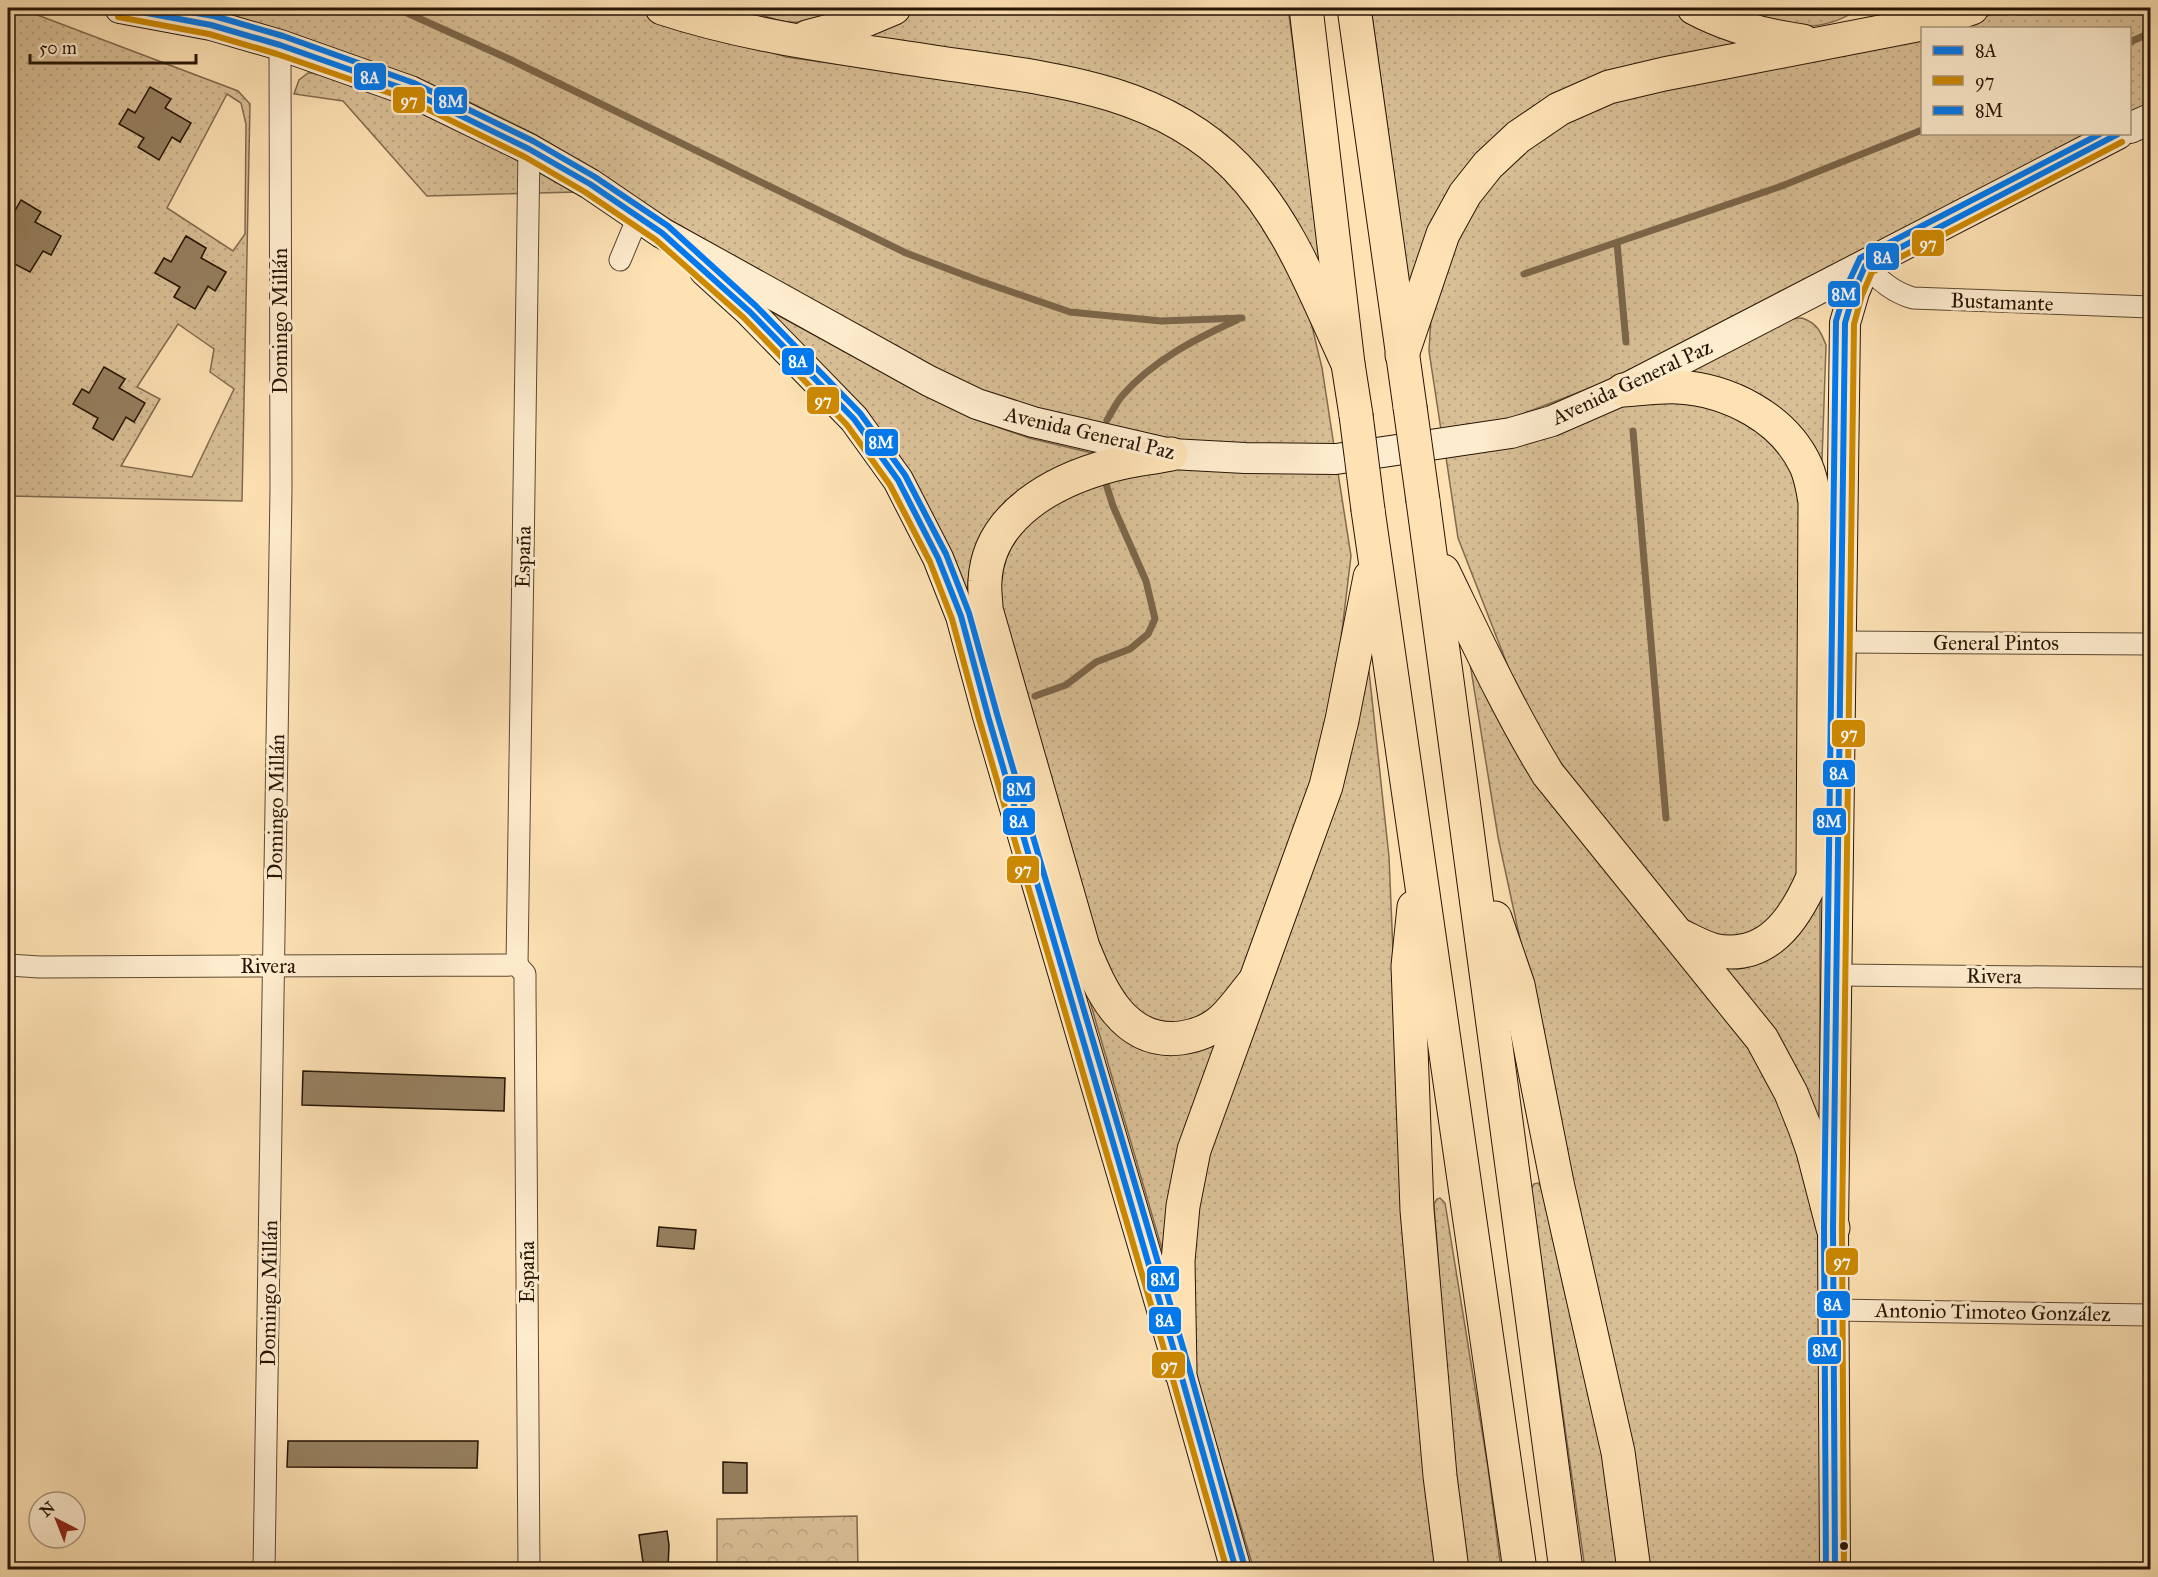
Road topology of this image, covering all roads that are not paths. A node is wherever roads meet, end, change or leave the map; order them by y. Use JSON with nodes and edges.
{"nodes":[{"id":1,"x":120,"y":8,"type":"edge"},
{"id":2,"x":662,"y":8,"type":"edge"},
{"id":3,"x":721,"y":8,"type":"edge"},
{"id":4,"x":894,"y":8,"type":"edge"},
{"id":5,"x":1306,"y":8,"type":"edge"},
{"id":6,"x":1354,"y":8,"type":"edge"},
{"id":7,"x":1694,"y":8,"type":"edge"},
{"id":8,"x":1892,"y":8,"type":"edge"},
{"id":9,"x":1972,"y":8,"type":"edge"},
{"id":10,"x":751,"y":31,"type":"junction"},
{"id":11,"x":794,"y":41,"type":"junction"},
{"id":12,"x":1832,"y":42,"type":"junction"},
{"id":13,"x":280,"y":45,"type":"junction"},
{"id":14,"x":2151,"y":119,"type":"edge"},
{"id":15,"x":2131,"y":128,"type":"edge"},
{"id":16,"x":2116,"y":135,"type":"edge"},
{"id":17,"x":529,"y":149,"type":"junction"},
{"id":18,"x":638,"y":217,"type":"junction"},
{"id":19,"x":662,"y":233,"type":"junction"},
{"id":20,"x":620,"y":260,"type":"dead end"},
{"id":21,"x":1865,"y":266,"type":"junction"},
{"id":22,"x":2151,"y":307,"type":"edge"},
{"id":23,"x":1402,"y":355,"type":"junction"},
{"id":24,"x":1348,"y":364,"type":"junction"},
{"id":25,"x":1623,"y":390,"type":"junction"},
{"id":26,"x":1171,"y":454,"type":"junction"},
{"id":27,"x":1827,"y":483,"type":"junction"},
{"id":28,"x":1430,"y":543,"type":"junction"},
{"id":29,"x":1375,"y":552,"type":"junction"},
{"id":30,"x":985,"y":588,"type":"junction"},
{"id":31,"x":952,"y":593,"type":"junction"},
{"id":32,"x":1841,"y":642,"type":"junction"},
{"id":33,"x":2151,"y":644,"type":"edge"},
{"id":34,"x":1471,"y":844,"type":"junction"},
{"id":35,"x":1419,"y":851,"type":"junction"},
{"id":36,"x":1825,"y":882,"type":"junction"},
{"id":37,"x":1678,"y":934,"type":"junction"},
{"id":38,"x":8,"y":965,"type":"edge"},
{"id":39,"x":273,"y":966,"type":"junction"},
{"id":40,"x":521,"y":970,"type":"junction"},
{"id":41,"x":1838,"y":975,"type":"junction"},
{"id":42,"x":2151,"y":978,"type":"edge"},
{"id":43,"x":1255,"y":981,"type":"junction"},
{"id":44,"x":1833,"y":1228,"type":"junction"},
{"id":45,"x":1835,"y":1310,"type":"junction"},
{"id":46,"x":2151,"y":1315,"type":"edge"},
{"id":47,"x":1180,"y":1371,"type":"junction"},
{"id":48,"x":264,"y":1569,"type":"edge"},
{"id":49,"x":529,"y":1569,"type":"edge"},
{"id":50,"x":1236,"y":1569,"type":"edge"},
{"id":51,"x":1452,"y":1569,"type":"edge"},
{"id":52,"x":1520,"y":1569,"type":"edge"},
{"id":53,"x":1566,"y":1569,"type":"edge"},
{"id":54,"x":1634,"y":1569,"type":"edge"},
{"id":55,"x":1835,"y":1569,"type":"edge"}],
"edges":[{"from":1,"to":13,"type":"street","name":"Avenida General Paz"},
{"from":2,"to":10,"type":"highway"},
{"from":3,"to":10,"type":"highway"},
{"from":4,"to":11,"type":"highway"},
{"from":5,"to":24,"type":"highway"},
{"from":6,"to":23,"type":"highway"},
{"from":7,"to":12,"type":"highway"},
{"from":8,"to":12,"type":"highway"},
{"from":9,"to":12,"type":"highway"},
{"from":10,"to":11,"type":"highway"},
{"from":11,"to":24,"type":"highway"},
{"from":12,"to":23,"type":"highway"},
{"from":13,"to":17,"type":"street","name":"Avenida General Paz"},
{"from":13,"to":39,"type":"street","name":"Domingo Millán"},
{"from":14,"to":15,"type":"street"},
{"from":16,"to":21,"type":"street","name":"Avenida General Paz"},
{"from":17,"to":18,"type":"street","name":"Avenida General Paz"},
{"from":17,"to":40,"type":"street","name":"España"},
{"from":18,"to":19,"type":"street","name":"Avenida General Paz"},
{"from":18,"to":20,"type":"street"},
{"from":19,"to":26,"type":"street","name":"Avenida General Paz"},
{"from":19,"to":31,"type":"street"},
{"from":21,"to":22,"type":"street","name":"Bustamante"},
{"from":21,"to":25,"type":"street","name":"Avenida General Paz"},
{"from":21,"to":27,"type":"street"},
{"from":23,"to":28,"type":"highway","bridge":true},
{"from":24,"to":29,"type":"highway","bridge":true},
{"from":25,"to":26,"type":"street","name":"Avenida General Paz"},
{"from":25,"to":27,"type":"highway"},
{"from":26,"to":30,"type":"highway"},
{"from":27,"to":32,"type":"street"},
{"from":27,"to":36,"type":"highway"},
{"from":28,"to":34,"type":"highway"},
{"from":28,"to":37,"type":"highway"},
{"from":29,"to":35,"type":"highway"},
{"from":29,"to":43,"type":"highway"},
{"from":30,"to":31,"type":"street"},
{"from":30,"to":43,"type":"highway"},
{"from":31,"to":47,"type":"street"},
{"from":32,"to":33,"type":"street","name":"General Pintos"},
{"from":32,"to":36,"type":"street"},
{"from":34,"to":53,"type":"highway"},
{"from":34,"to":54,"type":"highway"},
{"from":35,"to":51,"type":"highway"},
{"from":35,"to":52,"type":"highway"},
{"from":36,"to":37,"type":"highway"},
{"from":36,"to":41,"type":"street"},
{"from":37,"to":44,"type":"highway"},
{"from":38,"to":39,"type":"street","name":"Rivera"},
{"from":39,"to":40,"type":"street","name":"Rivera"},
{"from":39,"to":48,"type":"street","name":"Domingo Millán"},
{"from":40,"to":49,"type":"street","name":"España"},
{"from":41,"to":42,"type":"street","name":"Rivera"},
{"from":41,"to":44,"type":"street"},
{"from":43,"to":47,"type":"highway"},
{"from":44,"to":45,"type":"street"},
{"from":45,"to":46,"type":"street","name":"Antonio Timoteo González"},
{"from":45,"to":55,"type":"street"},
{"from":47,"to":50,"type":"street"}]}
